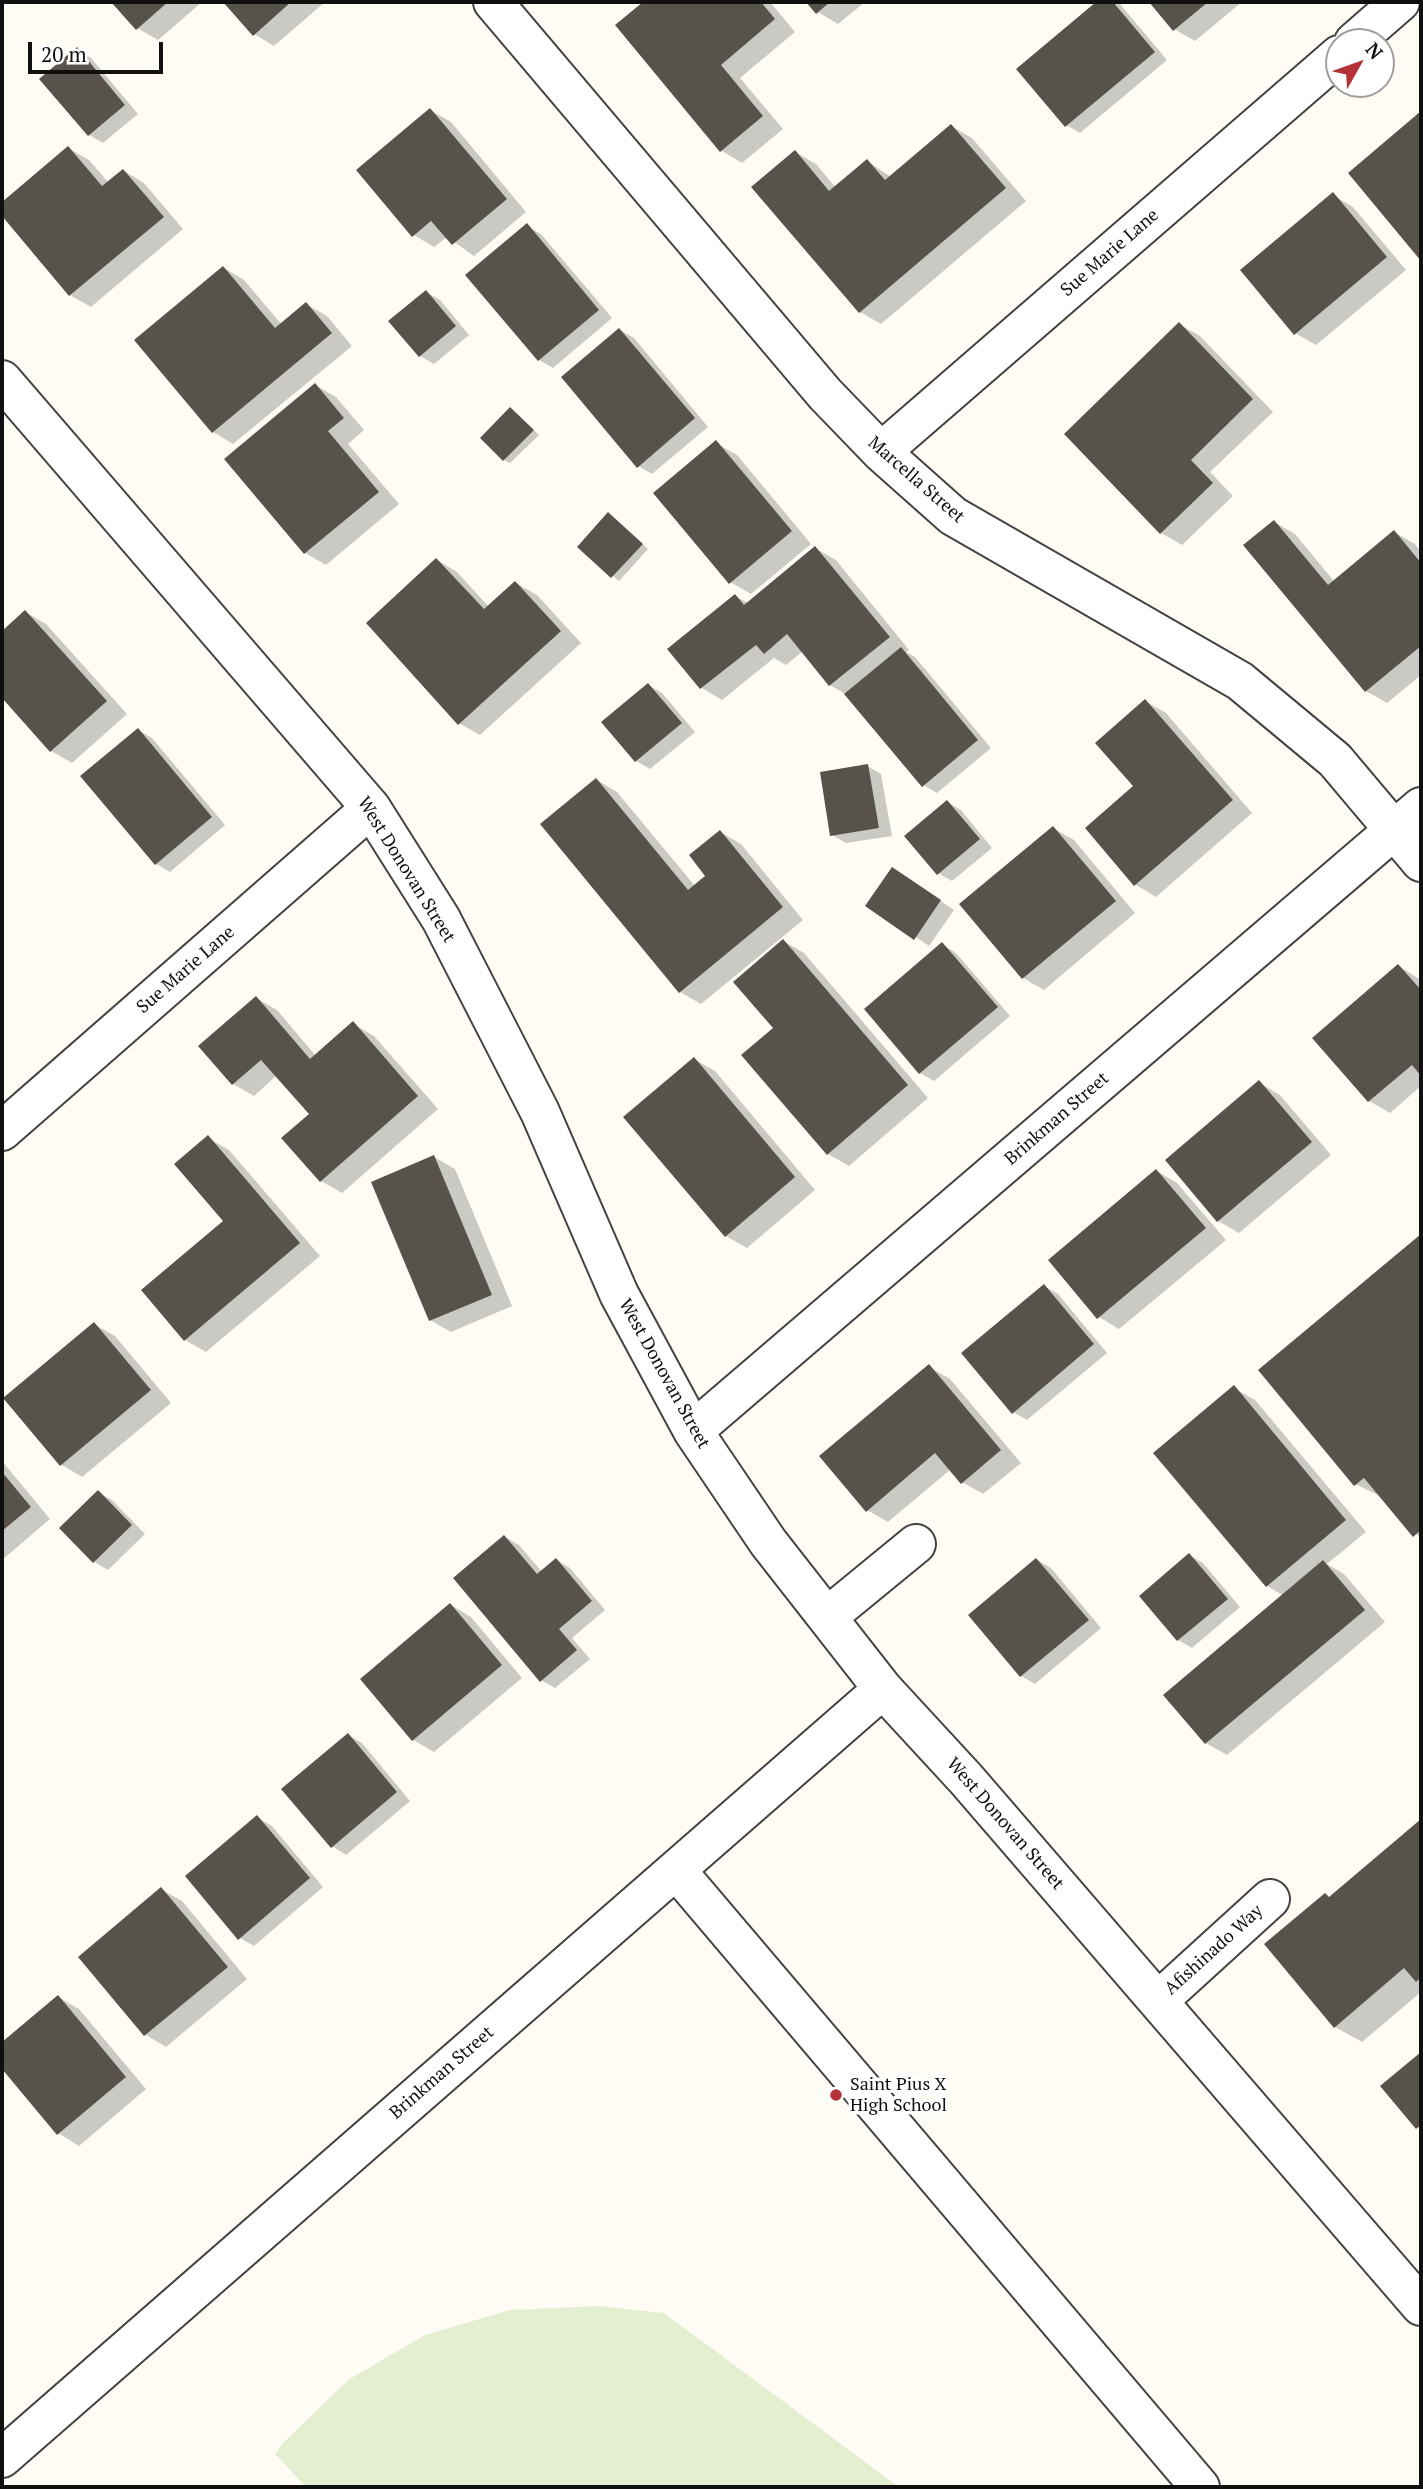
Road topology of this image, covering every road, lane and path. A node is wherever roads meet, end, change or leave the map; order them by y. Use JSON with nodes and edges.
{"nodes":[{"id":1,"x":1400,"y":2,"type":"edge"},
{"id":2,"x":496,"y":3,"type":"edge"},
{"id":3,"x":1370,"y":28,"type":"edge"},
{"id":4,"x":1325,"y":67,"type":"edge"},
{"id":5,"x":2,"y":380,"type":"edge"},
{"id":6,"x":881,"y":452,"type":"junction"},
{"id":7,"x":371,"y":808,"type":"junction"},
{"id":8,"x":1408,"y":819,"type":"edge"},
{"id":9,"x":1421,"y":862,"type":"edge"},
{"id":10,"x":2,"y":1131,"type":"edge"},
{"id":11,"x":693,"y":1431,"type":"junction"},
{"id":12,"x":916,"y":1544,"type":"dead end"},
{"id":13,"x":827,"y":1617,"type":"junction"},
{"id":14,"x":883,"y":1689,"type":"junction"},
{"id":15,"x":676,"y":1870,"type":"junction"},
{"id":16,"x":1270,"y":1899,"type":"dead end"},
{"id":17,"x":1158,"y":2001,"type":"junction"},
{"id":18,"x":1421,"y":2306,"type":"edge"},
{"id":19,"x":2,"y":2458,"type":"edge"},
{"id":20,"x":1200,"y":2487,"type":"edge"}],
"edges":[{"from":1,"to":3,"type":"street"},
{"from":2,"to":6,"type":"street","name":"Marcella Street"},
{"from":4,"to":6,"type":"street","name":"Sue Marie Lane"},
{"from":5,"to":7,"type":"street","name":"West Donovan Street"},
{"from":6,"to":8,"type":"street","name":"Marcella Street"},
{"from":7,"to":10,"type":"street","name":"Sue Marie Lane"},
{"from":7,"to":11,"type":"street","name":"West Donovan Street"},
{"from":8,"to":9,"type":"street","name":"Marcella Street"},
{"from":8,"to":11,"type":"street","name":"Brinkman Street"},
{"from":11,"to":13,"type":"street","name":"West Donovan Street"},
{"from":12,"to":13,"type":"street"},
{"from":13,"to":14,"type":"street","name":"West Donovan Street"},
{"from":14,"to":15,"type":"street","name":"Brinkman Street"},
{"from":14,"to":17,"type":"street","name":"West Donovan Street"},
{"from":15,"to":19,"type":"street","name":"Brinkman Street"},
{"from":15,"to":20,"type":"street"},
{"from":16,"to":17,"type":"street","name":"Afishinado Way"},
{"from":17,"to":18,"type":"street","name":"West Donovan Street"}]}
